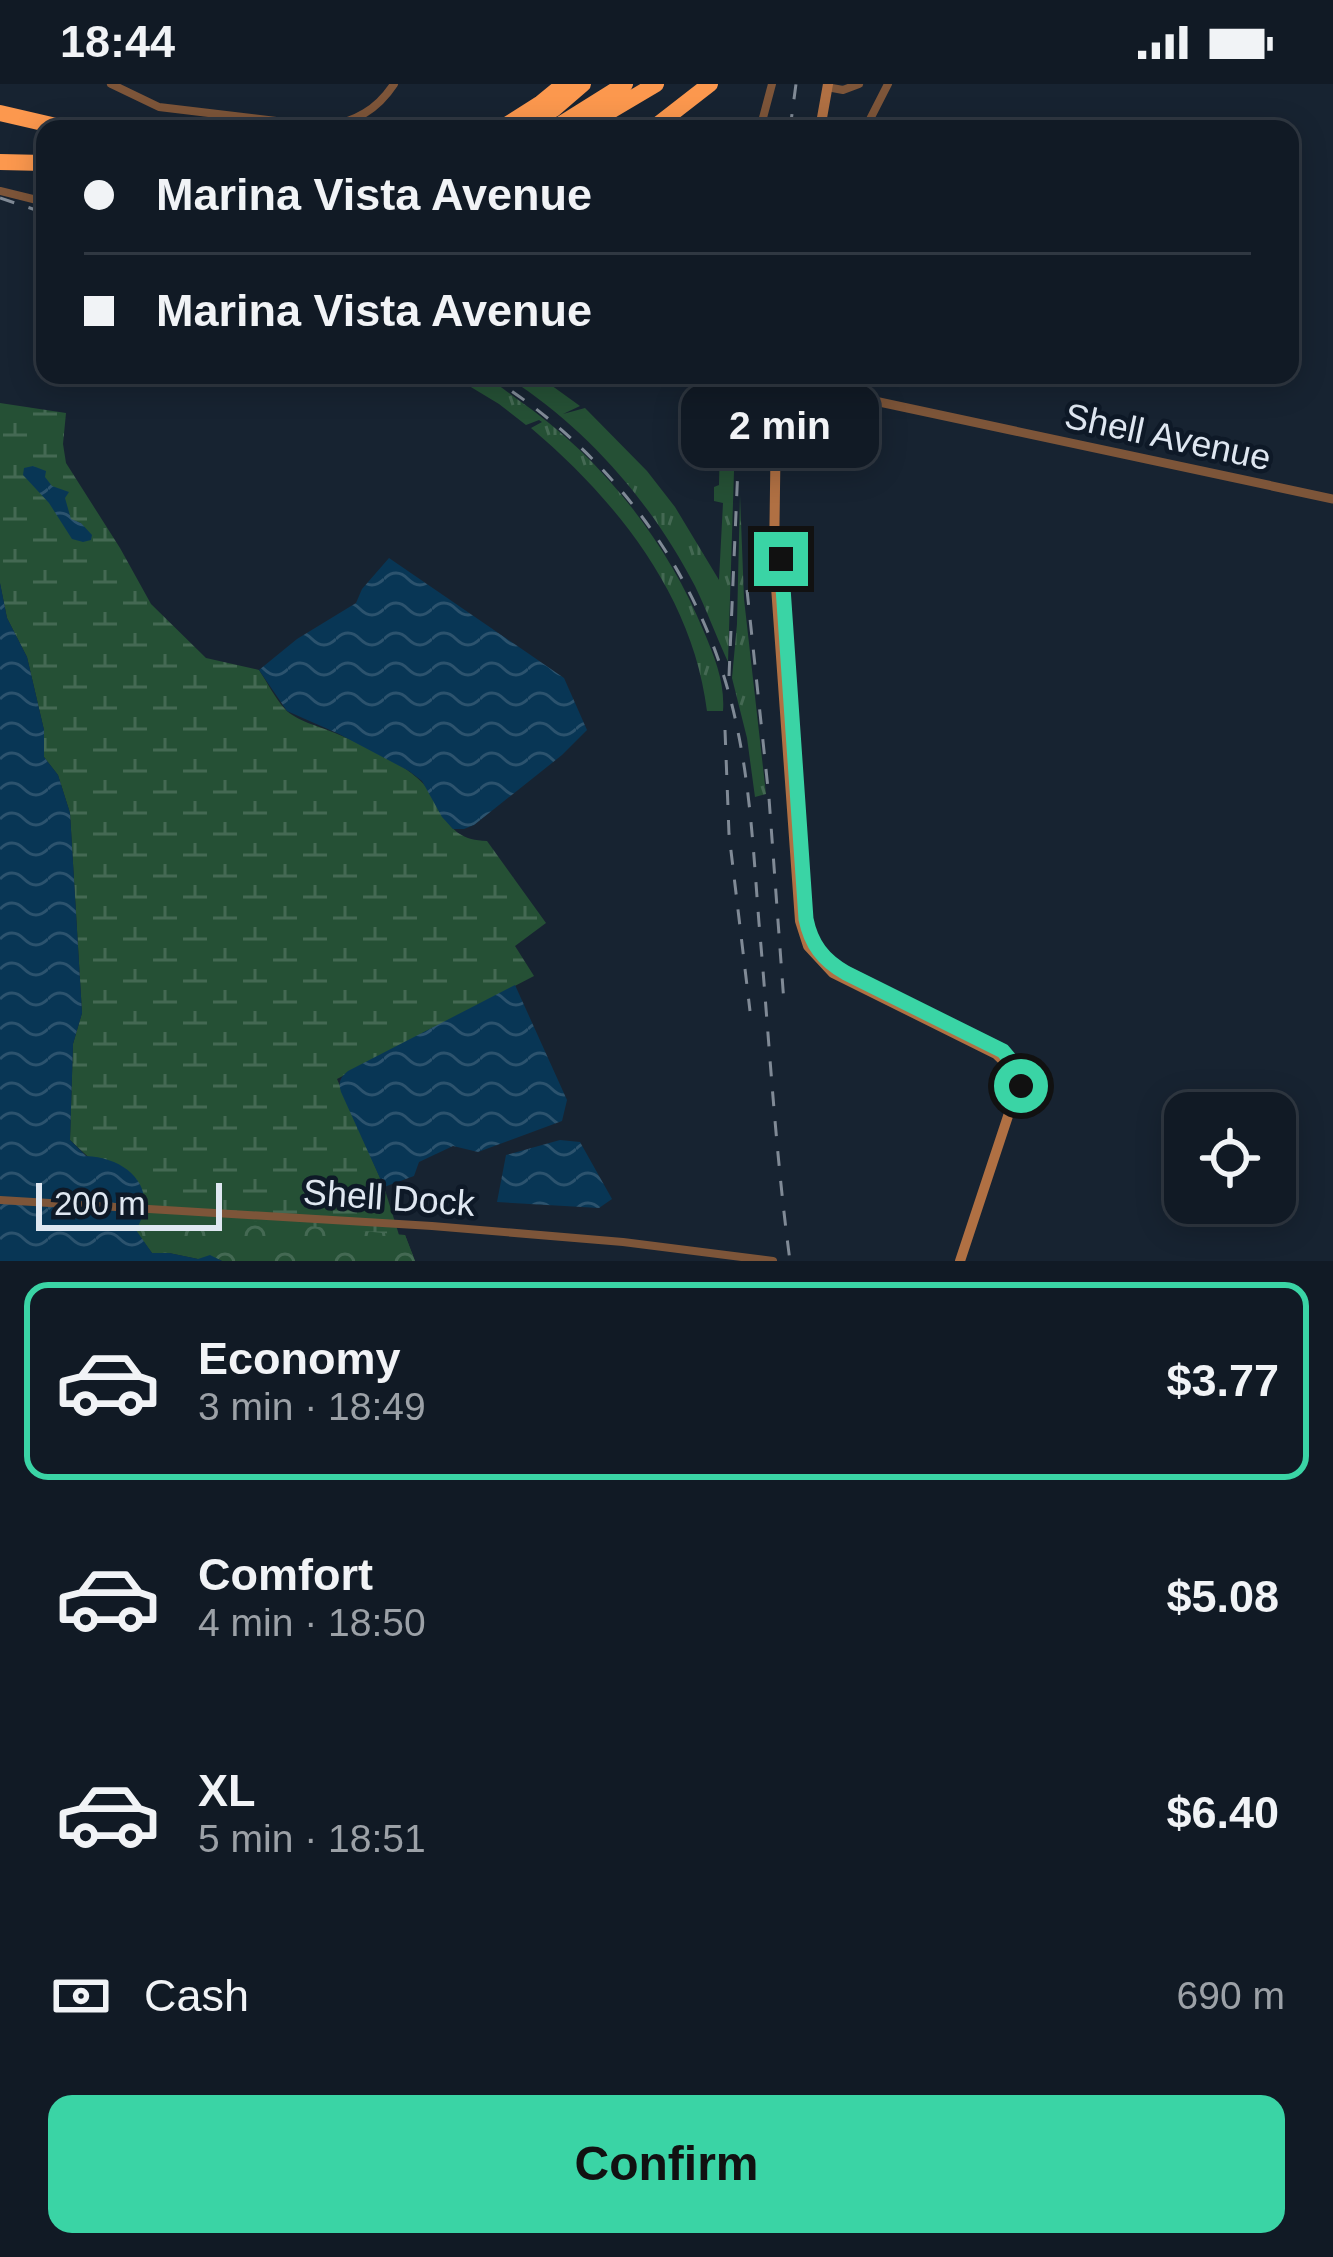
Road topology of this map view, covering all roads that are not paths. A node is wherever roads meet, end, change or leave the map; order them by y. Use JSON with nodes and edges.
{"nodes":[{"id":1,"x":111,"y":84,"type":"edge"},
{"id":2,"x":394,"y":84,"type":"edge"},
{"id":3,"x":625,"y":84,"type":"edge"},
{"id":4,"x":656,"y":84,"type":"edge"},
{"id":5,"x":710,"y":84,"type":"edge"},
{"id":6,"x":772,"y":84,"type":"edge"},
{"id":7,"x":859,"y":84,"type":"edge"},
{"id":8,"x":888,"y":84,"type":"edge"},
{"id":9,"x":575,"y":85,"type":"edge"},
{"id":10,"x":825,"y":85,"type":"edge"},
{"id":11,"x":0,"y":113,"type":"edge"},
{"id":12,"x":268,"y":120,"type":"edge"},
{"id":13,"x":352,"y":120,"type":"edge"},
{"id":14,"x":514,"y":120,"type":"edge"},
{"id":15,"x":534,"y":120,"type":"edge"},
{"id":16,"x":567,"y":120,"type":"edge"},
{"id":17,"x":595,"y":120,"type":"edge"},
{"id":18,"x":664,"y":120,"type":"edge"},
{"id":19,"x":762,"y":120,"type":"edge"},
{"id":20,"x":819,"y":120,"type":"edge"},
{"id":21,"x":870,"y":120,"type":"edge"},
{"id":22,"x":36,"y":121,"type":"edge"},
{"id":23,"x":0,"y":161,"type":"edge"},
{"id":24,"x":36,"y":163,"type":"edge"},
{"id":25,"x":0,"y":190,"type":"edge"},
{"id":26,"x":36,"y":200,"type":"edge"},
{"id":27,"x":781,"y":384,"type":"edge"},
{"id":28,"x":809,"y":384,"type":"edge"},
{"id":29,"x":1333,"y":499,"type":"edge"},
{"id":30,"x":0,"y":1200,"type":"edge"},
{"id":31,"x":773,"y":1261,"type":"edge"},
{"id":32,"x":963,"y":1261,"type":"edge"}],
"edges":[{"from":1,"to":12,"type":"street"},
{"from":2,"to":13,"type":"street"},
{"from":3,"to":16,"type":"highway"},
{"from":4,"to":17,"type":"highway"},
{"from":5,"to":18,"type":"highway"},
{"from":6,"to":19,"type":"street"},
{"from":7,"to":10,"type":"street"},
{"from":8,"to":21,"type":"street"},
{"from":9,"to":14,"type":"highway"},
{"from":9,"to":15,"type":"highway"},
{"from":10,"to":20,"type":"main road"},
{"from":11,"to":22,"type":"highway"},
{"from":23,"to":24,"type":"highway"},
{"from":25,"to":26,"type":"street"},
{"from":27,"to":32,"type":"main road"},
{"from":28,"to":29,"type":"street","name":"Shell Avenue"},
{"from":30,"to":31,"type":"street","name":"Shell Dock"}]}
